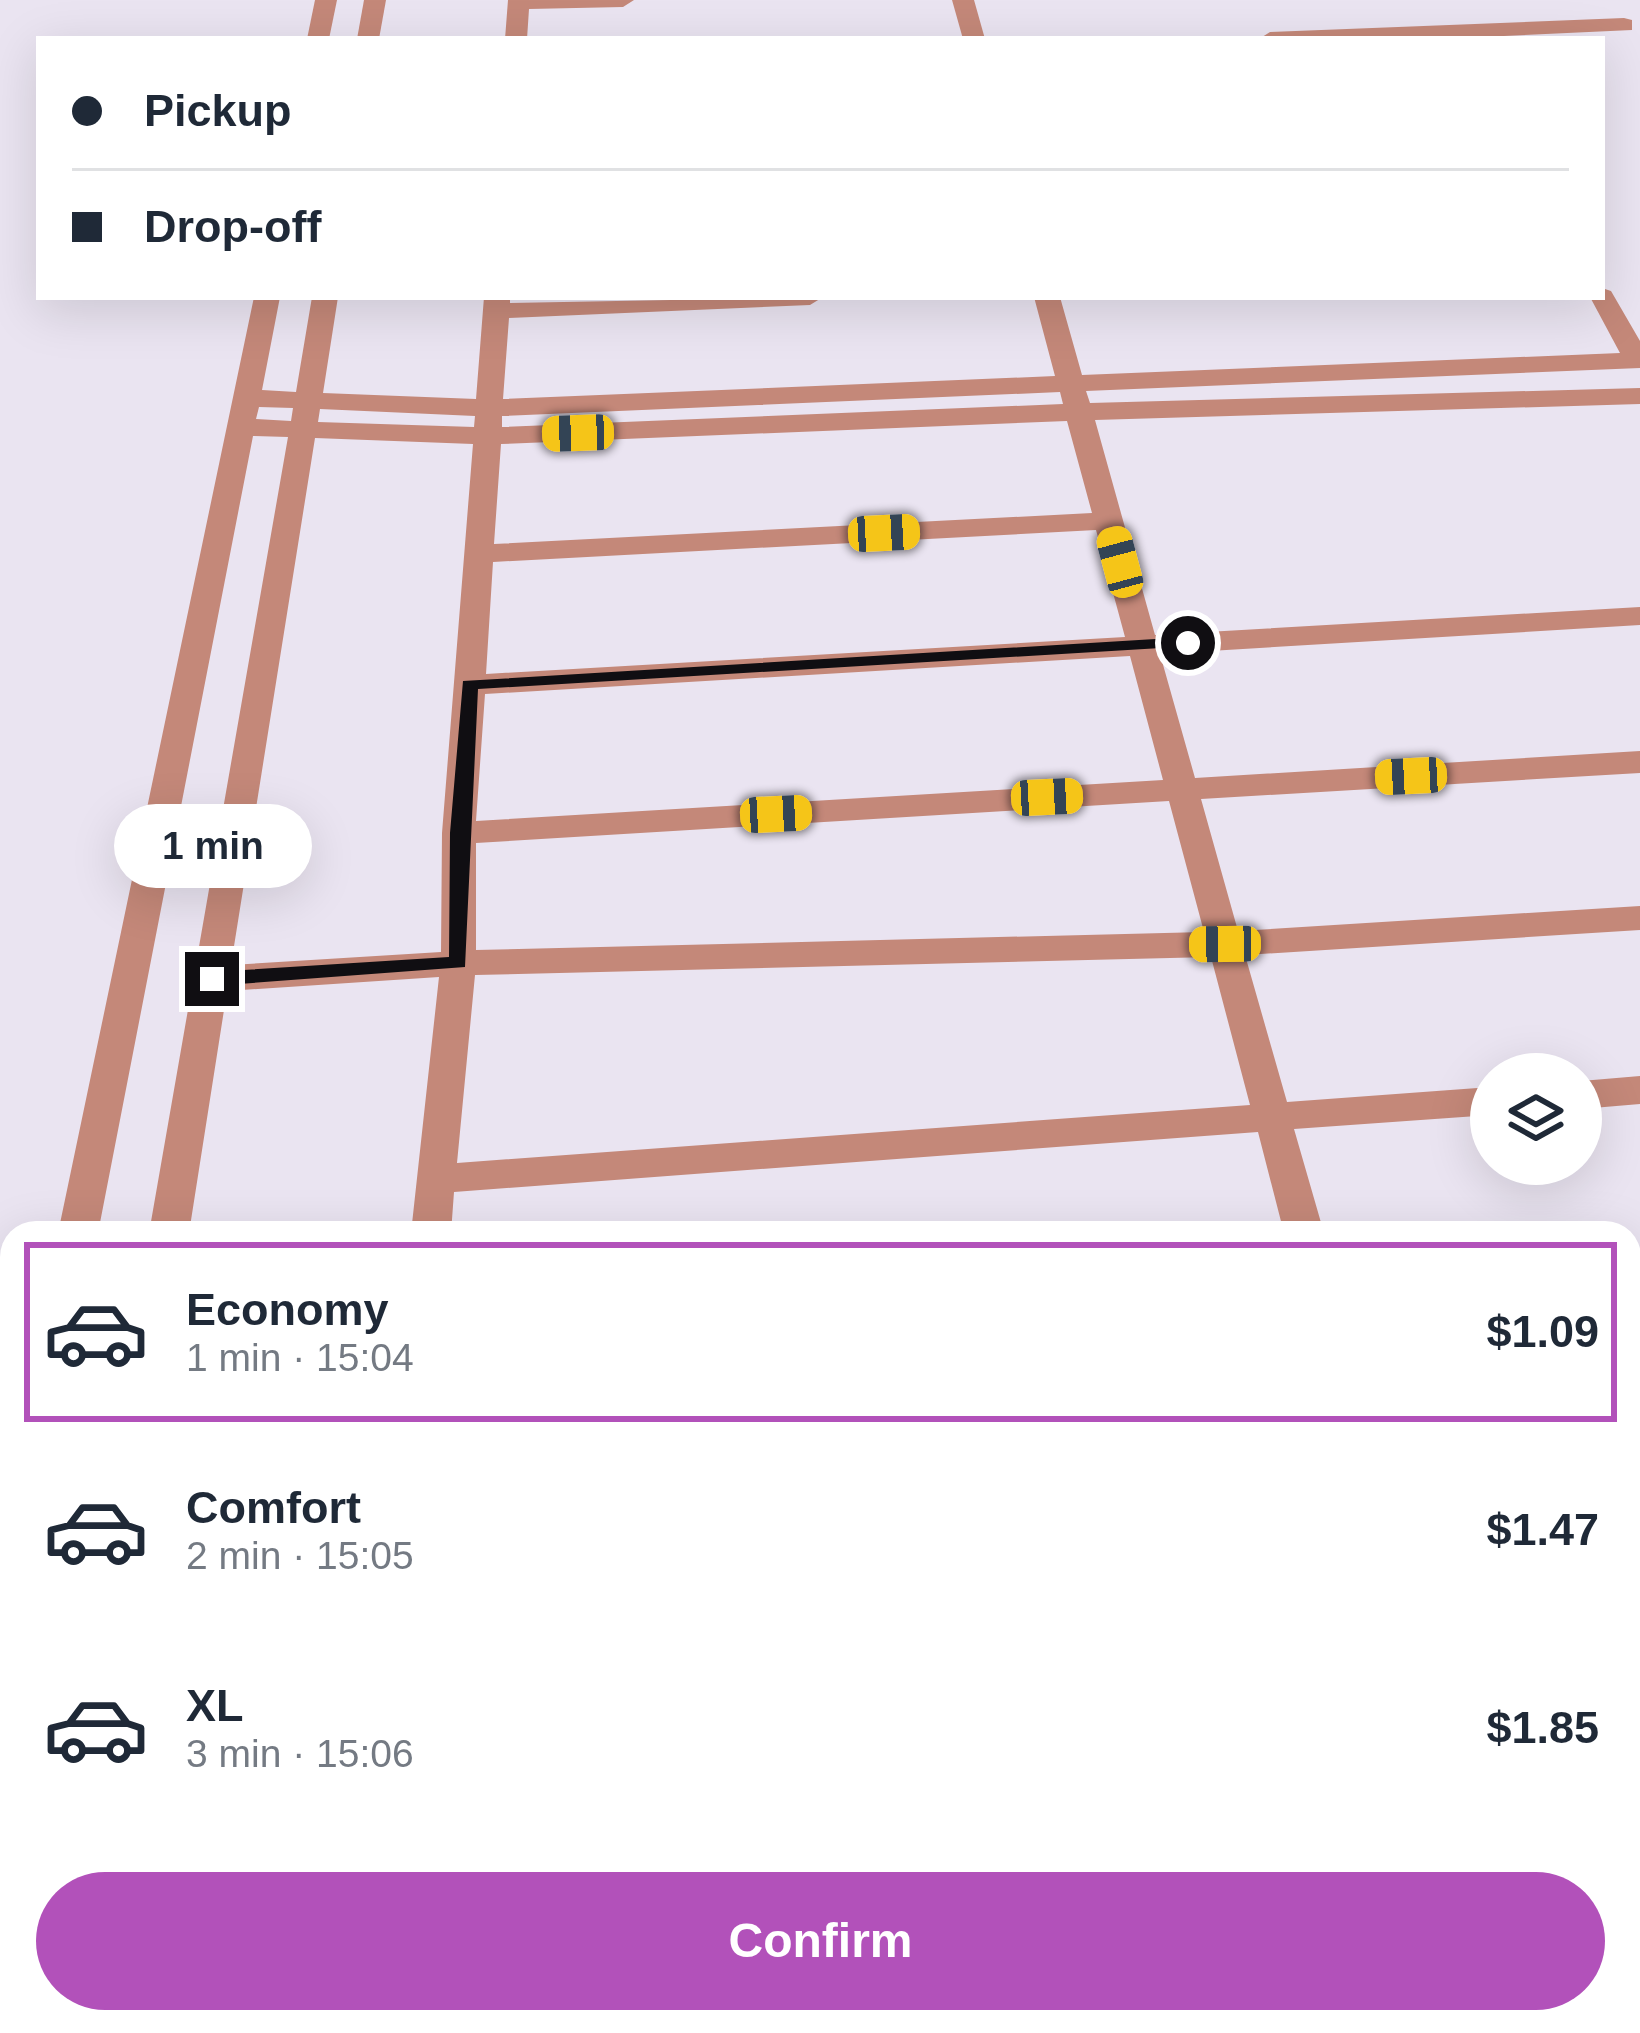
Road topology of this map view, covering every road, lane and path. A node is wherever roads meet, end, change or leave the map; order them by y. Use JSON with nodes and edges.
{"nodes":[{"id":1,"x":326,"y":0,"type":"edge"},
{"id":2,"x":375,"y":0,"type":"edge"},
{"id":3,"x":623,"y":0,"type":"edge"},
{"id":4,"x":964,"y":0,"type":"edge"},
{"id":5,"x":1440,"y":0,"type":"edge"},
{"id":6,"x":1606,"y":0,"type":"edge"},
{"id":7,"x":519,"y":2,"type":"edge"},
{"id":8,"x":1624,"y":25,"type":"junction"},
{"id":9,"x":1461,"y":35,"type":"edge"},
{"id":10,"x":319,"y":36,"type":"edge"},
{"id":11,"x":369,"y":36,"type":"edge"},
{"id":12,"x":516,"y":36,"type":"edge"},
{"id":13,"x":973,"y":36,"type":"edge"},
{"id":14,"x":1413,"y":36,"type":"edge"},
{"id":15,"x":1640,"y":48,"type":"edge"},
{"id":16,"x":266,"y":300,"type":"edge"},
{"id":17,"x":326,"y":300,"type":"edge"},
{"id":18,"x":676,"y":300,"type":"edge"},
{"id":19,"x":1048,"y":300,"type":"edge"},
{"id":20,"x":1604,"y":300,"type":"edge"},
{"id":21,"x":497,"y":304,"type":"edge"},
{"id":22,"x":1639,"y":359,"type":"edge"},
{"id":23,"x":1640,"y":396,"type":"edge"},
{"id":24,"x":1075,"y":398,"type":"junction"},
{"id":25,"x":243,"y":413,"type":"junction"},
{"id":26,"x":306,"y":417,"type":"junction"},
{"id":27,"x":488,"y":422,"type":"junction"},
{"id":28,"x":1109,"y":521,"type":"junction"},
{"id":29,"x":479,"y":554,"type":"junction"},
{"id":30,"x":1640,"y":616,"type":"edge"},
{"id":31,"x":1143,"y":645,"type":"junction"},
{"id":32,"x":470,"y":685,"type":"junction"},
{"id":33,"x":1640,"y":762,"type":"edge"},
{"id":34,"x":1183,"y":789,"type":"junction"},
{"id":35,"x":459,"y":833,"type":"junction"},
{"id":36,"x":1640,"y":918,"type":"edge"},
{"id":37,"x":1225,"y":944,"type":"junction"},
{"id":38,"x":458,"y":963,"type":"junction"},
{"id":39,"x":212,"y":979,"type":"junction"},
{"id":40,"x":1640,"y":1090,"type":"edge"},
{"id":41,"x":1602,"y":1093,"type":"edge"},
{"id":42,"x":1470,"y":1103,"type":"edge"},
{"id":43,"x":1272,"y":1118,"type":"junction"},
{"id":44,"x":435,"y":1179,"type":"junction"},
{"id":45,"x":80,"y":1221,"type":"edge"},
{"id":46,"x":171,"y":1221,"type":"edge"},
{"id":47,"x":432,"y":1221,"type":"edge"},
{"id":48,"x":1301,"y":1221,"type":"edge"}],
"edges":[{"from":1,"to":10,"type":"street"},
{"from":2,"to":11,"type":"street"},
{"from":3,"to":7,"type":"street"},
{"from":4,"to":13,"type":"street"},
{"from":5,"to":9,"type":"street"},
{"from":6,"to":8,"type":"street"},
{"from":7,"to":12,"type":"street"},
{"from":8,"to":9,"type":"street"},
{"from":8,"to":15,"type":"street"},
{"from":9,"to":14,"type":"street"},
{"from":16,"to":25,"type":"street"},
{"from":17,"to":26,"type":"street"},
{"from":18,"to":21,"type":"street"},
{"from":19,"to":24,"type":"street"},
{"from":20,"to":22,"type":"street"},
{"from":21,"to":27,"type":"street"},
{"from":22,"to":24,"type":"street"},
{"from":23,"to":24,"type":"street"},
{"from":24,"to":27,"type":"street"},
{"from":24,"to":28,"type":"street"},
{"from":25,"to":26,"type":"street"},
{"from":25,"to":45,"type":"street"},
{"from":26,"to":27,"type":"street"},
{"from":26,"to":39,"type":"street"},
{"from":27,"to":29,"type":"street"},
{"from":28,"to":29,"type":"street"},
{"from":28,"to":31,"type":"street"},
{"from":29,"to":32,"type":"street"},
{"from":30,"to":31,"type":"street"},
{"from":31,"to":32,"type":"street"},
{"from":31,"to":34,"type":"street"},
{"from":32,"to":35,"type":"street"},
{"from":33,"to":34,"type":"street"},
{"from":34,"to":35,"type":"street"},
{"from":34,"to":37,"type":"street"},
{"from":35,"to":38,"type":"street"},
{"from":36,"to":37,"type":"street"},
{"from":37,"to":38,"type":"street"},
{"from":37,"to":43,"type":"street"},
{"from":38,"to":39,"type":"street"},
{"from":38,"to":44,"type":"street"},
{"from":39,"to":46,"type":"street"},
{"from":40,"to":41,"type":"street"},
{"from":42,"to":43,"type":"street"},
{"from":43,"to":44,"type":"street"},
{"from":43,"to":48,"type":"street"},
{"from":44,"to":47,"type":"street"}]}
